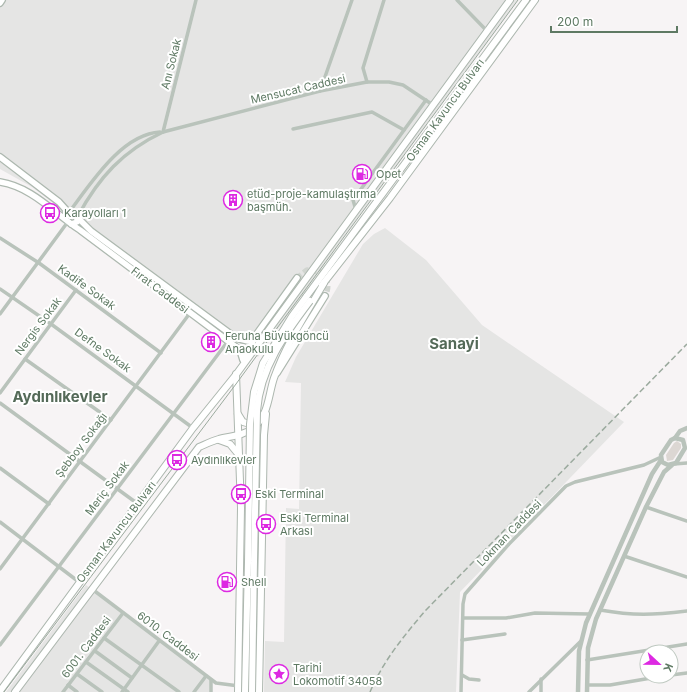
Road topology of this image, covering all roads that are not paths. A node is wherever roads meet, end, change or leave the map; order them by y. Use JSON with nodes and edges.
{"nodes":[{"id":1,"x":2,"y":0,"type":"edge"},
{"id":2,"x":196,"y":0,"type":"edge"},
{"id":3,"x":352,"y":0,"type":"edge"},
{"id":4,"x":384,"y":0,"type":"edge"},
{"id":5,"x":457,"y":0,"type":"edge"},
{"id":6,"x":510,"y":0,"type":"edge"},
{"id":7,"x":526,"y":0,"type":"edge"},
{"id":8,"x":535,"y":0,"type":"edge"},
{"id":9,"x":0,"y":3,"type":"edge"},
{"id":10,"x":487,"y":31,"type":"junction"},
{"id":11,"x":367,"y":82,"type":"junction"},
{"id":12,"x":320,"y":91,"type":"junction"},
{"id":13,"x":426,"y":100,"type":"junction"},
{"id":14,"x":433,"y":105,"type":"junction"},
{"id":15,"x":293,"y":129,"type":"dead end"},
{"id":16,"x":404,"y":130,"type":"junction"},
{"id":17,"x":163,"y":132,"type":"junction"},
{"id":18,"x":0,"y":157,"type":"edge"},
{"id":19,"x":0,"y":182,"type":"edge"},
{"id":20,"x":356,"y":210,"type":"junction"},
{"id":21,"x":69,"y":211,"type":"junction"},
{"id":22,"x":78,"y":217,"type":"junction"},
{"id":23,"x":68,"y":222,"type":"junction"},
{"id":24,"x":0,"y":238,"type":"edge"},
{"id":25,"x":39,"y":263,"type":"junction"},
{"id":26,"x":297,"y":278,"type":"tunnel mouth"},
{"id":27,"x":324,"y":283,"type":"junction"},
{"id":28,"x":0,"y":289,"type":"edge"},
{"id":29,"x":76,"y":290,"type":"junction"},
{"id":30,"x":325,"y":296,"type":"tunnel mouth"},
{"id":31,"x":13,"y":297,"type":"junction"},
{"id":32,"x":308,"y":299,"type":"junction"},
{"id":33,"x":190,"y":313,"type":"junction"},
{"id":34,"x":0,"y":314,"type":"edge"},
{"id":35,"x":51,"y":324,"type":"junction"},
{"id":36,"x":256,"y":335,"type":"junction"},
{"id":37,"x":228,"y":341,"type":"junction"},
{"id":38,"x":161,"y":353,"type":"junction"},
{"id":39,"x":25,"y":359,"type":"junction"},
{"id":40,"x":243,"y":360,"type":"junction"},
{"id":41,"x":235,"y":376,"type":"junction"},
{"id":42,"x":274,"y":378,"type":"junction"},
{"id":43,"x":136,"y":386,"type":"junction"},
{"id":44,"x":0,"y":392,"type":"edge"},
{"id":45,"x":0,"y":403,"type":"edge"},
{"id":46,"x":267,"y":408,"type":"junction"},
{"id":47,"x":238,"y":412,"type":"junction"},
{"id":48,"x":173,"y":413,"type":"junction"},
{"id":49,"x":111,"y":420,"type":"junction"},
{"id":50,"x":257,"y":424,"type":"junction"},
{"id":51,"x":193,"y":428,"type":"junction"},
{"id":52,"x":687,"y":428,"type":"edge"},
{"id":53,"x":239,"y":435,"type":"junction"},
{"id":54,"x":675,"y":438,"type":"junction"},
{"id":55,"x":217,"y":440,"type":"junction"},
{"id":56,"x":686,"y":447,"type":"edge"},
{"id":57,"x":240,"y":448,"type":"junction"},
{"id":58,"x":264,"y":448,"type":"junction"},
{"id":59,"x":661,"y":458,"type":"junction"},
{"id":60,"x":241,"y":459,"type":"junction"},
{"id":61,"x":80,"y":462,"type":"junction"},
{"id":62,"x":687,"y":463,"type":"edge"},
{"id":63,"x":673,"y":465,"type":"junction"},
{"id":64,"x":0,"y":468,"type":"edge"},
{"id":65,"x":117,"y":489,"type":"junction"},
{"id":66,"x":49,"y":504,"type":"junction"},
{"id":67,"x":138,"y":504,"type":"junction"},
{"id":68,"x":646,"y":507,"type":"junction"},
{"id":69,"x":687,"y":521,"type":"edge"},
{"id":70,"x":0,"y":522,"type":"edge"},
{"id":71,"x":23,"y":538,"type":"junction"},
{"id":72,"x":624,"y":556,"type":"junction"},
{"id":73,"x":251,"y":561,"type":"junction"},
{"id":74,"x":59,"y":566,"type":"junction"},
{"id":75,"x":0,"y":569,"type":"edge"},
{"id":76,"x":687,"y":577,"type":"edge"},
{"id":77,"x":79,"y":582,"type":"junction"},
{"id":78,"x":92,"y":589,"type":"junction"},
{"id":79,"x":246,"y":602,"type":"junction"},
{"id":80,"x":254,"y":604,"type":"junction"},
{"id":81,"x":600,"y":610,"type":"junction"},
{"id":82,"x":687,"y":611,"type":"edge"},
{"id":83,"x":123,"y":613,"type":"junction"},
{"id":84,"x":590,"y":614,"type":"junction"},
{"id":85,"x":463,"y":618,"type":"junction"},
{"id":86,"x":260,"y":629,"type":"junction"},
{"id":87,"x":505,"y":634,"type":"dead end"},
{"id":88,"x":104,"y":638,"type":"junction"},
{"id":89,"x":462,"y":640,"type":"junction"},
{"id":90,"x":159,"y":641,"type":"junction"},
{"id":91,"x":239,"y":641,"type":"junction"},
{"id":92,"x":581,"y":641,"type":"junction"},
{"id":93,"x":687,"y":644,"type":"edge"},
{"id":94,"x":0,"y":645,"type":"edge"},
{"id":95,"x":94,"y":651,"type":"junction"},
{"id":96,"x":587,"y":660,"type":"junction"},
{"id":97,"x":86,"y":662,"type":"junction"},
{"id":98,"x":141,"y":665,"type":"junction"},
{"id":99,"x":76,"y":674,"type":"junction"},
{"id":100,"x":462,"y":674,"type":"junction"},
{"id":101,"x":206,"y":676,"type":"junction"},
{"id":102,"x":132,"y":678,"type":"junction"},
{"id":103,"x":541,"y":679,"type":"junction"},
{"id":104,"x":211,"y":680,"type":"junction"},
{"id":105,"x":479,"y":680,"type":"dead end"},
{"id":106,"x":639,"y":680,"type":"edge"},
{"id":107,"x":68,"y":685,"type":"junction"},
{"id":108,"x":587,"y":685,"type":"junction"},
{"id":109,"x":239,"y":689,"type":"edge"},
{"id":110,"x":0,"y":691,"type":"edge"},
{"id":111,"x":123,"y":691,"type":"edge"},
{"id":112,"x":15,"y":692,"type":"edge"},
{"id":113,"x":63,"y":692,"type":"edge"},
{"id":114,"x":77,"y":692,"type":"edge"},
{"id":115,"x":102,"y":692,"type":"edge"},
{"id":116,"x":128,"y":692,"type":"edge"},
{"id":117,"x":179,"y":692,"type":"edge"},
{"id":118,"x":194,"y":692,"type":"edge"},
{"id":119,"x":211,"y":692,"type":"edge"},
{"id":120,"x":245,"y":692,"type":"edge"},
{"id":121,"x":252,"y":692,"type":"edge"},
{"id":122,"x":259,"y":692,"type":"edge"},
{"id":123,"x":461,"y":692,"type":"edge"},
{"id":124,"x":529,"y":692,"type":"edge"},
{"id":125,"x":541,"y":692,"type":"edge"},
{"id":126,"x":578,"y":692,"type":"edge"},
{"id":127,"x":587,"y":692,"type":"edge"}],
"edges":[{"from":1,"to":9,"type":"main road"},
{"from":2,"to":17,"type":"street","name":"Anı Sokak"},
{"from":3,"to":12,"type":"street"},
{"from":4,"to":11,"type":"street"},
{"from":5,"to":10,"type":"street"},
{"from":6,"to":10,"type":"highway"},
{"from":7,"to":32,"type":"highway","name":"Osman Kavuncu Bulvarı"},
{"from":8,"to":27,"type":"highway","name":"Osman Kavuncu Bulvarı"},
{"from":10,"to":14,"type":"highway"},
{"from":11,"to":12,"type":"street","name":"Mensucat Caddesi"},
{"from":11,"to":13,"type":"street","name":"Mensucat Caddesi"},
{"from":12,"to":17,"type":"street","name":"Mensucat Caddesi"},
{"from":13,"to":14,"type":"street","name":"Mensucat Caddesi"},
{"from":13,"to":16,"type":"street"},
{"from":14,"to":20,"type":"highway"},
{"from":15,"to":16,"type":"street"},
{"from":16,"to":20,"type":"street"},
{"from":17,"to":21,"type":"street","name":"Mensucat Caddesi"},
{"from":17,"to":22,"type":"street","name":"Mensucat Caddesi"},
{"from":18,"to":21,"type":"main road"},
{"from":19,"to":23,"type":"main road","name":"Fırat Caddesi"},
{"from":20,"to":41,"type":"highway"},
{"from":21,"to":22,"type":"main road","name":"Fırat Caddesi"},
{"from":21,"to":23,"type":"main road"},
{"from":22,"to":23,"type":"main road"},
{"from":22,"to":36,"type":"main road","name":"Fırat Caddesi"},
{"from":23,"to":25,"type":"street"},
{"from":23,"to":33,"type":"main road","name":"Fırat Caddesi"},
{"from":24,"to":25,"type":"street","name":"Kadife Sokak"},
{"from":25,"to":29,"type":"street","name":"Kadife Sokak"},
{"from":25,"to":31,"type":"street"},
{"from":26,"to":36,"type":"main road"},
{"from":27,"to":32,"type":"highway"},
{"from":27,"to":42,"type":"highway"},
{"from":28,"to":31,"type":"street","name":"Defne Sokak"},
{"from":29,"to":35,"type":"street","name":"Nergis Sokak"},
{"from":29,"to":38,"type":"street","name":"Kadife Sokak"},
{"from":30,"to":42,"type":"main road"},
{"from":31,"to":34,"type":"street"},
{"from":31,"to":35,"type":"street","name":"Defne Sokak"},
{"from":32,"to":73,"type":"highway","bridge":true},
{"from":33,"to":37,"type":"main road","name":"Fırat Caddesi"},
{"from":33,"to":38,"type":"street","name":"Şebboy Sokağı"},
{"from":35,"to":39,"type":"street","name":"Nergis Sokak"},
{"from":35,"to":43,"type":"street","name":"Defne Sokak"},
{"from":36,"to":40,"type":"main road"},
{"from":37,"to":40,"type":"main road","name":"Fırat Caddesi"},
{"from":37,"to":48,"type":"street","name":"Meriç Sokak"},
{"from":38,"to":43,"type":"street","name":"Şebboy Sokağı"},
{"from":39,"to":44,"type":"street","name":"Nergis Sokak"},
{"from":39,"to":49,"type":"street"},
{"from":40,"to":41,"type":"highway"},
{"from":41,"to":47,"type":"highway"},
{"from":41,"to":51,"type":"highway","name":"Osman Kavuncu Bulvarı"},
{"from":42,"to":46,"type":"highway"},
{"from":43,"to":48,"type":"street","name":"Defne Sokak"},
{"from":43,"to":49,"type":"street","name":"Şebboy Sokağı"},
{"from":45,"to":61,"type":"street"},
{"from":46,"to":50,"type":"highway"},
{"from":46,"to":58,"type":"highway"},
{"from":47,"to":50,"type":"highway"},
{"from":47,"to":53,"type":"highway"},
{"from":48,"to":51,"type":"street","name":"Defne Sokak"},
{"from":48,"to":65,"type":"street","name":"Meriç Sokak"},
{"from":49,"to":61,"type":"street","name":"Şebboy Sokağı"},
{"from":50,"to":53,"type":"highway"},
{"from":51,"to":67,"type":"highway","name":"Osman Kavuncu Bulvarı"},
{"from":52,"to":54,"type":"street"},
{"from":53,"to":55,"type":"highway"},
{"from":53,"to":57,"type":"highway"},
{"from":54,"to":56,"type":"street"},
{"from":54,"to":59,"type":"street"},
{"from":55,"to":60,"type":"highway"},
{"from":55,"to":78,"type":"highway","name":"Osman Kavuncu Bulvarı"},
{"from":56,"to":63,"type":"street"},
{"from":57,"to":58,"type":"highway"},
{"from":57,"to":60,"type":"highway"},
{"from":58,"to":86,"type":"highway"},
{"from":59,"to":63,"type":"street"},
{"from":59,"to":84,"type":"street"},
{"from":59,"to":85,"type":"street","name":"Lokman Caddesi"},
{"from":60,"to":91,"type":"highway"},
{"from":61,"to":65,"type":"street"},
{"from":61,"to":66,"type":"street","name":"Şebboy Sokağı"},
{"from":62,"to":63,"type":"street"},
{"from":63,"to":68,"type":"street"},
{"from":64,"to":66,"type":"street"},
{"from":65,"to":67,"type":"street"},
{"from":65,"to":74,"type":"street","name":"Meriç Sokak"},
{"from":66,"to":71,"type":"street","name":"Şebboy Sokağı"},
{"from":67,"to":77,"type":"highway","name":"Osman Kavuncu Bulvarı"},
{"from":68,"to":69,"type":"street"},
{"from":68,"to":72,"type":"street"},
{"from":70,"to":71,"type":"street"},
{"from":71,"to":74,"type":"street"},
{"from":71,"to":75,"type":"street","name":"Şebboy Sokağı"},
{"from":72,"to":76,"type":"street"},
{"from":72,"to":81,"type":"street"},
{"from":73,"to":79,"type":"highway"},
{"from":73,"to":80,"type":"highway"},
{"from":74,"to":77,"type":"street"},
{"from":74,"to":94,"type":"street","name":"Meriç Sokak"},
{"from":77,"to":110,"type":"highway","name":"Osman Kavuncu Bulvarı"},
{"from":78,"to":83,"type":"street","name":"6010. Caddesi"},
{"from":78,"to":112,"type":"highway","name":"Osman Kavuncu Bulvarı"},
{"from":79,"to":91,"type":"highway"},
{"from":79,"to":120,"type":"highway"},
{"from":80,"to":86,"type":"highway"},
{"from":80,"to":121,"type":"highway"},
{"from":81,"to":82,"type":"street"},
{"from":81,"to":96,"type":"street"},
{"from":83,"to":88,"type":"street","name":"6001. Caddesi"},
{"from":83,"to":90,"type":"street","name":"6010. Caddesi"},
{"from":84,"to":85,"type":"street"},
{"from":84,"to":92,"type":"street"},
{"from":85,"to":89,"type":"street","name":"Lokman Caddesi"},
{"from":86,"to":122,"type":"highway"},
{"from":87,"to":89,"type":"street"},
{"from":88,"to":95,"type":"street","name":"6001. Caddesi"},
{"from":88,"to":98,"type":"street"},
{"from":89,"to":100,"type":"street","name":"Lokman Caddesi"},
{"from":90,"to":98,"type":"street"},
{"from":90,"to":101,"type":"street","name":"6010. Caddesi"},
{"from":91,"to":109,"type":"highway"},
{"from":92,"to":103,"type":"street"},
{"from":92,"to":126,"type":"street"},
{"from":93,"to":96,"type":"street"},
{"from":95,"to":97,"type":"street","name":"6001. Caddesi"},
{"from":95,"to":102,"type":"street"},
{"from":96,"to":108,"type":"street"},
{"from":97,"to":99,"type":"street","name":"6001. Caddesi"},
{"from":97,"to":111,"type":"street"},
{"from":98,"to":102,"type":"street"},
{"from":98,"to":117,"type":"street"},
{"from":99,"to":107,"type":"street","name":"6001. Caddesi"},
{"from":99,"to":115,"type":"street"},
{"from":100,"to":105,"type":"street"},
{"from":100,"to":123,"type":"street","name":"Lokman Caddesi"},
{"from":101,"to":104,"type":"street","name":"6010. Caddesi"},
{"from":101,"to":118,"type":"street"},
{"from":102,"to":111,"type":"street"},
{"from":103,"to":124,"type":"street"},
{"from":103,"to":125,"type":"street"},
{"from":104,"to":109,"type":"street","name":"6010. Caddesi"},
{"from":104,"to":119,"type":"street"},
{"from":106,"to":108,"type":"street"},
{"from":107,"to":113,"type":"street","name":"6001. Caddesi"},
{"from":107,"to":114,"type":"street"},
{"from":108,"to":127,"type":"street"},
{"from":111,"to":116,"type":"street"}]}
